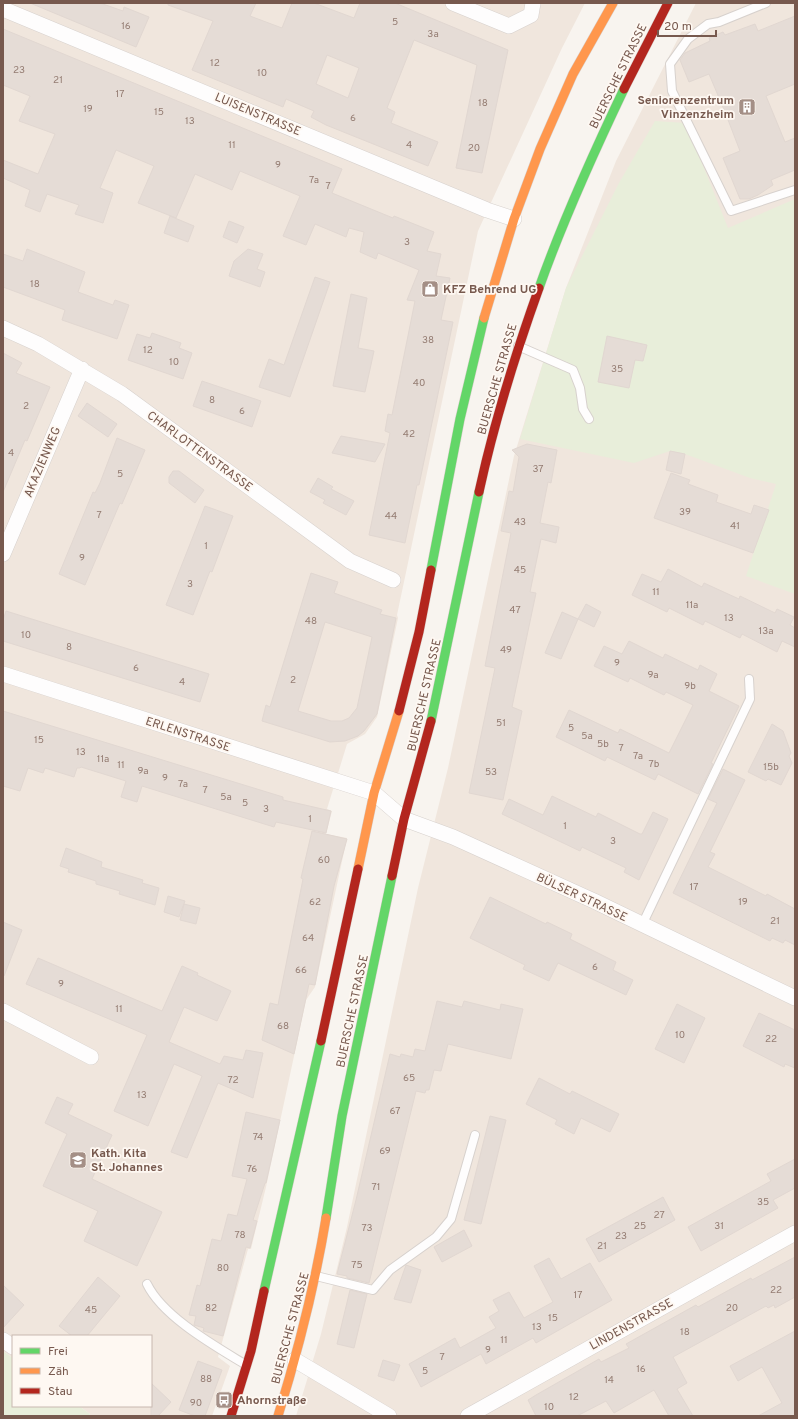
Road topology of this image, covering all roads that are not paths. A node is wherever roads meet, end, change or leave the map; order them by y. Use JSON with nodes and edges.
{"nodes":[{"id":1,"x":452,"y":3,"type":"edge"},
{"id":2,"x":613,"y":3,"type":"edge"},
{"id":3,"x":668,"y":3,"type":"edge"},
{"id":4,"x":766,"y":3,"type":"edge"},
{"id":5,"x":3,"y":9,"type":"edge"},
{"id":6,"x":532,"y":9,"type":"edge"},
{"id":7,"x":795,"y":190,"type":"edge"},
{"id":8,"x":514,"y":219,"type":"junction"},
{"id":9,"x":3,"y":328,"type":"edge"},
{"id":10,"x":518,"y":346,"type":"junction"},
{"id":11,"x":82,"y":369,"type":"junction"},
{"id":12,"x":589,"y":419,"type":"dead end"},
{"id":13,"x":3,"y":554,"type":"edge"},
{"id":14,"x":393,"y":580,"type":"dead end"},
{"id":15,"x":3,"y":674,"type":"edge"},
{"id":16,"x":749,"y":679,"type":"dead end"},
{"id":17,"x":374,"y":793,"type":"junction"},
{"id":18,"x":404,"y":819,"type":"junction"},
{"id":19,"x":642,"y":924,"type":"junction"},
{"id":20,"x":795,"y":998,"type":"edge"},
{"id":21,"x":3,"y":1011,"type":"edge"},
{"id":22,"x":91,"y":1057,"type":"dead end"},
{"id":23,"x":475,"y":1135,"type":"dead end"},
{"id":24,"x":795,"y":1233,"type":"edge"},
{"id":25,"x":316,"y":1276,"type":"junction"},
{"id":26,"x":147,"y":1284,"type":"dead end"},
{"id":27,"x":3,"y":1340,"type":"edge"},
{"id":28,"x":12,"y":1347,"type":"edge"},
{"id":29,"x":295,"y":1360,"type":"junction"},
{"id":30,"x":246,"y":1365,"type":"junction"},
{"id":31,"x":231,"y":1416,"type":"edge"},
{"id":32,"x":278,"y":1416,"type":"edge"},
{"id":33,"x":389,"y":1416,"type":"edge"},
{"id":34,"x":468,"y":1416,"type":"edge"}],
"edges":[{"from":1,"to":6,"type":"street"},
{"from":2,"to":8,"type":"main road","name":"BUERSCHE STRASSE"},
{"from":3,"to":10,"type":"main road","name":"BUERSCHE STRASSE"},
{"from":4,"to":7,"type":"lane"},
{"from":5,"to":8,"type":"street","name":"LUISENSTRASSE"},
{"from":8,"to":17,"type":"main road","name":"BUERSCHE STRASSE"},
{"from":9,"to":11,"type":"street","name":"CHARLOTTENSTRASSE"},
{"from":10,"to":12,"type":"lane"},
{"from":10,"to":18,"type":"main road","name":"BUERSCHE STRASSE"},
{"from":11,"to":13,"type":"street","name":"AKAZIENWEG"},
{"from":11,"to":14,"type":"street","name":"CHARLOTTENSTRASSE"},
{"from":15,"to":17,"type":"street","name":"ERLENSTRASSE"},
{"from":16,"to":19,"type":"lane"},
{"from":17,"to":18,"type":"street","name":"BÜLSER STRASSE"},
{"from":17,"to":30,"type":"main road","name":"BUERSCHE STRASSE"},
{"from":18,"to":19,"type":"street","name":"BÜLSER STRASSE"},
{"from":18,"to":25,"type":"main road","name":"BUERSCHE STRASSE"},
{"from":19,"to":20,"type":"street","name":"BÜLSER STRASSE"},
{"from":21,"to":22,"type":"street"},
{"from":23,"to":25,"type":"lane"},
{"from":24,"to":34,"type":"street","name":"LINDENSTRASSE"},
{"from":25,"to":29,"type":"main road","name":"BUERSCHE STRASSE"},
{"from":26,"to":30,"type":"lane"},
{"from":27,"to":28,"type":"street"},
{"from":29,"to":32,"type":"main road","name":"BUERSCHE STRASSE"},
{"from":29,"to":33,"type":"street"},
{"from":30,"to":31,"type":"main road","name":"BUERSCHE STRASSE"}]}
